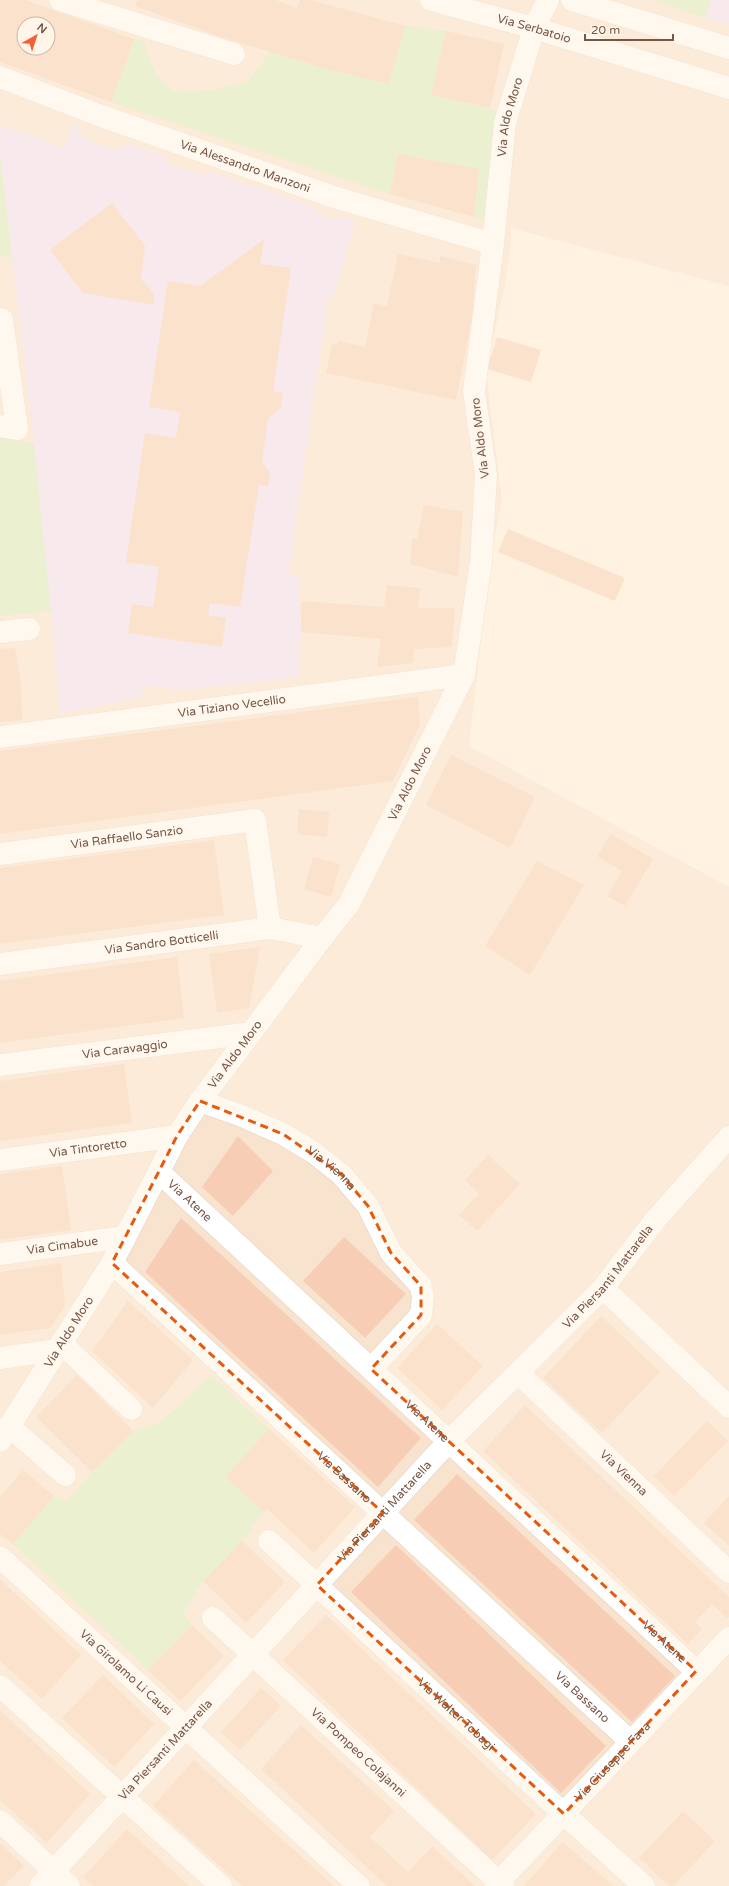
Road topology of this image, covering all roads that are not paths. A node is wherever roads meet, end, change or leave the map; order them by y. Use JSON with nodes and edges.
{"nodes":[{"id":1,"x":60,"y":0,"type":"edge"},
{"id":2,"x":431,"y":0,"type":"edge"},
{"id":3,"x":548,"y":0,"type":"edge"},
{"id":4,"x":572,"y":0,"type":"edge"},
{"id":5,"x":534,"y":28,"type":"junction"},
{"id":6,"x":729,"y":48,"type":"edge"},
{"id":7,"x":234,"y":54,"type":"dead end"},
{"id":8,"x":0,"y":77,"type":"edge"},
{"id":9,"x":729,"y":88,"type":"edge"},
{"id":10,"x":493,"y":244,"type":"junction"},
{"id":11,"x":1,"y":319,"type":"edge"},
{"id":12,"x":8,"y":428,"type":"edge"},
{"id":13,"x":29,"y":629,"type":"dead end"},
{"id":14,"x":0,"y":632,"type":"edge"},
{"id":15,"x":464,"y":675,"type":"junction"},
{"id":16,"x":0,"y":737,"type":"edge"},
{"id":17,"x":0,"y":854,"type":"edge"},
{"id":18,"x":270,"y":928,"type":"junction"},
{"id":19,"x":322,"y":938,"type":"junction"},
{"id":20,"x":0,"y":964,"type":"edge"},
{"id":21,"x":251,"y":1033,"type":"junction"},
{"id":22,"x":0,"y":1065,"type":"edge"},
{"id":23,"x":200,"y":1100,"type":"junction"},
{"id":24,"x":177,"y":1136,"type":"junction"},
{"id":25,"x":729,"y":1137,"type":"edge"},
{"id":26,"x":0,"y":1160,"type":"edge"},
{"id":27,"x":159,"y":1172,"type":"junction"},
{"id":28,"x":126,"y":1237,"type":"junction"},
{"id":29,"x":0,"y":1254,"type":"edge"},
{"id":30,"x":112,"y":1262,"type":"junction"},
{"id":31,"x":603,"y":1288,"type":"junction"},
{"id":32,"x":59,"y":1347,"type":"junction"},
{"id":33,"x":0,"y":1358,"type":"edge"},
{"id":34,"x":371,"y":1369,"type":"junction"},
{"id":35,"x":519,"y":1374,"type":"junction"},
{"id":36,"x":729,"y":1407,"type":"edge"},
{"id":37,"x":131,"y":1409,"type":"dead end"},
{"id":38,"x":5,"y":1434,"type":"edge"},
{"id":39,"x":449,"y":1441,"type":"junction"},
{"id":40,"x":65,"y":1475,"type":"dead end"},
{"id":41,"x":383,"y":1514,"type":"junction"},
{"id":42,"x":269,"y":1541,"type":"dead end"},
{"id":43,"x":0,"y":1557,"type":"edge"},
{"id":44,"x":729,"y":1572,"type":"edge"},
{"id":45,"x":316,"y":1585,"type":"junction"},
{"id":46,"x":213,"y":1618,"type":"dead end"},
{"id":47,"x":729,"y":1638,"type":"edge"},
{"id":48,"x":253,"y":1655,"type":"junction"},
{"id":49,"x":696,"y":1671,"type":"junction"},
{"id":50,"x":0,"y":1686,"type":"edge"},
{"id":51,"x":186,"y":1727,"type":"junction"},
{"id":52,"x":630,"y":1742,"type":"junction"},
{"id":53,"x":121,"y":1797,"type":"junction"},
{"id":54,"x":564,"y":1814,"type":"junction"},
{"id":55,"x":0,"y":1821,"type":"edge"},
{"id":56,"x":46,"y":1879,"type":"edge"},
{"id":57,"x":499,"y":1885,"type":"edge"},
{"id":58,"x":69,"y":1886,"type":"edge"},
{"id":59,"x":221,"y":1886,"type":"edge"},
{"id":60,"x":359,"y":1886,"type":"edge"},
{"id":61,"x":644,"y":1886,"type":"edge"}],
"edges":[{"from":1,"to":7,"type":"street"},
{"from":2,"to":5,"type":"street","name":"Via Serbatoio"},
{"from":3,"to":5,"type":"street","name":"Via Aldo Moro"},
{"from":4,"to":6,"type":"street"},
{"from":5,"to":9,"type":"street","name":"Via Serbatoio"},
{"from":5,"to":10,"type":"street","name":"Via Aldo Moro"},
{"from":8,"to":10,"type":"street","name":"Via Alessandro Manzoni"},
{"from":10,"to":15,"type":"street","name":"Via Aldo Moro"},
{"from":11,"to":12,"type":"street"},
{"from":13,"to":14,"type":"street"},
{"from":15,"to":16,"type":"street","name":"Via Tiziano Vecellio"},
{"from":15,"to":19,"type":"street","name":"Via Aldo Moro"},
{"from":17,"to":18,"type":"street","name":"Via Raffaello Sanzio"},
{"from":18,"to":19,"type":"street","name":"Via Sandro Botticelli"},
{"from":18,"to":20,"type":"street","name":"Via Sandro Botticelli"},
{"from":19,"to":21,"type":"street","name":"Via Aldo Moro"},
{"from":21,"to":22,"type":"street","name":"Via Caravaggio"},
{"from":21,"to":23,"type":"street","name":"Via Aldo Moro"},
{"from":23,"to":24,"type":"street","name":"Via Aldo Moro"},
{"from":23,"to":34,"type":"street","name":"Via Vienna"},
{"from":24,"to":26,"type":"street","name":"Via Tintoretto"},
{"from":24,"to":27,"type":"street","name":"Via Aldo Moro"},
{"from":25,"to":31,"type":"street","name":"Via Piersanti Mattarella"},
{"from":27,"to":28,"type":"street","name":"Via Aldo Moro"},
{"from":27,"to":34,"type":"street","name":"Via Atene"},
{"from":28,"to":29,"type":"street","name":"Via Cimabue"},
{"from":28,"to":30,"type":"street","name":"Via Aldo Moro"},
{"from":30,"to":32,"type":"street","name":"Via Aldo Moro"},
{"from":30,"to":41,"type":"street","name":"Via Bassano"},
{"from":31,"to":35,"type":"street","name":"Via Piersanti Mattarella"},
{"from":31,"to":36,"type":"street"},
{"from":32,"to":33,"type":"street"},
{"from":32,"to":37,"type":"street"},
{"from":32,"to":38,"type":"street","name":"Via Aldo Moro"},
{"from":34,"to":39,"type":"street","name":"Via Atene"},
{"from":35,"to":39,"type":"street","name":"Via Piersanti Mattarella"},
{"from":35,"to":44,"type":"street","name":"Via Vienna"},
{"from":38,"to":40,"type":"street"},
{"from":39,"to":41,"type":"street","name":"Via Piersanti Mattarella"},
{"from":39,"to":49,"type":"street","name":"Via Atene"},
{"from":41,"to":45,"type":"street","name":"Via Piersanti Mattarella"},
{"from":41,"to":52,"type":"street","name":"Via Bassano"},
{"from":42,"to":45,"type":"street","name":"Via Walter Tobagi"},
{"from":43,"to":51,"type":"street","name":"Via Girolamo Li Causi"},
{"from":45,"to":48,"type":"street","name":"Via Piersanti Mattarella"},
{"from":45,"to":54,"type":"street","name":"Via Walter Tobagi"},
{"from":46,"to":48,"type":"street","name":"Via Pompeo Colajanni"},
{"from":47,"to":49,"type":"street","name":"Via Giuseppe Fava"},
{"from":48,"to":51,"type":"street","name":"Via Piersanti Mattarella"},
{"from":48,"to":57,"type":"street","name":"Via Pompeo Colajanni"},
{"from":49,"to":52,"type":"street","name":"Via Giuseppe Fava"},
{"from":50,"to":53,"type":"street"},
{"from":51,"to":53,"type":"street","name":"Via Piersanti Mattarella"},
{"from":51,"to":60,"type":"street","name":"Via Girolamo Li Causi"},
{"from":52,"to":54,"type":"street","name":"Via Giuseppe Fava"},
{"from":53,"to":56,"type":"street","name":"Via Piersanti Mattarella"},
{"from":53,"to":59,"type":"street"},
{"from":54,"to":57,"type":"street","name":"Via Giuseppe Fava"},
{"from":54,"to":61,"type":"street","name":"Via Walter Tobagi"},
{"from":55,"to":56,"type":"street"},
{"from":56,"to":58,"type":"street"}]}
